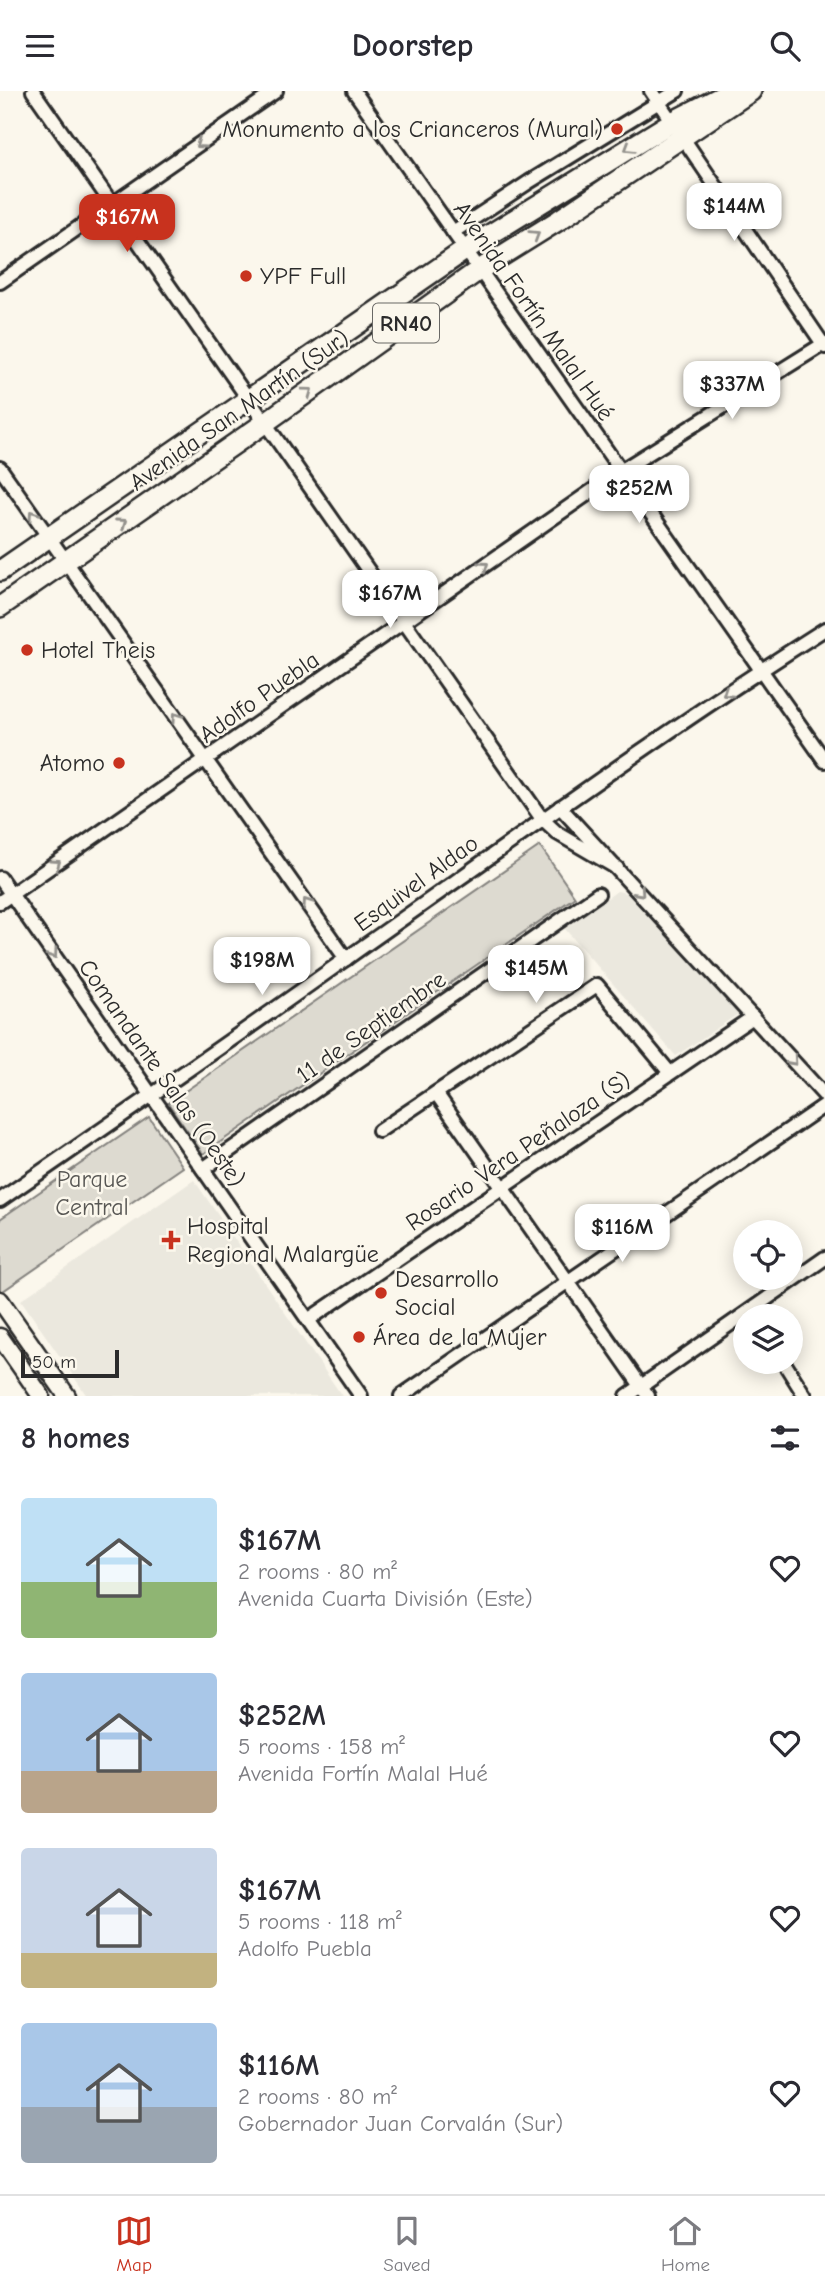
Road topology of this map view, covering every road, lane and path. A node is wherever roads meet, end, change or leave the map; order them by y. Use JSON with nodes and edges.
{"nodes":[{"id":1,"x":33,"y":91,"type":"edge"},
{"id":2,"x":276,"y":91,"type":"edge"},
{"id":3,"x":354,"y":91,"type":"edge"},
{"id":4,"x":677,"y":91,"type":"edge"},
{"id":5,"x":732,"y":91,"type":"edge"},
{"id":6,"x":751,"y":91,"type":"edge"},
{"id":7,"x":655,"y":97,"type":"edge"},
{"id":8,"x":677,"y":130,"type":"junction"},
{"id":9,"x":113,"y":204,"type":"junction"},
{"id":10,"x":453,"y":232,"type":"junction"},
{"id":11,"x":465,"y":250,"type":"junction"},
{"id":12,"x":479,"y":270,"type":"junction"},
{"id":13,"x":0,"y":282,"type":"edge"},
{"id":14,"x":824,"y":345,"type":"edge"},
{"id":15,"x":249,"y":399,"type":"junction"},
{"id":16,"x":266,"y":422,"type":"junction"},
{"id":17,"x":0,"y":468,"type":"edge"},
{"id":18,"x":622,"y":470,"type":"junction"},
{"id":19,"x":49,"y":537,"type":"junction"},
{"id":20,"x":66,"y":561,"type":"junction"},
{"id":21,"x":0,"y":571,"type":"edge"},
{"id":22,"x":0,"y":607,"type":"edge"},
{"id":23,"x":405,"y":622,"type":"junction"},
{"id":24,"x":825,"y":629,"type":"edge"},
{"id":25,"x":760,"y":670,"type":"junction"},
{"id":26,"x":206,"y":760,"type":"junction"},
{"id":27,"x":825,"y":761,"type":"edge"},
{"id":28,"x":560,"y":807,"type":"junction"},
{"id":29,"x":542,"y":818,"type":"junction"},
{"id":30,"x":617,"y":867,"type":"junction"},
{"id":31,"x":0,"y":878,"type":"edge"},
{"id":32,"x":598,"y":894,"type":"dead end"},
{"id":33,"x":11,"y":895,"type":"junction"},
{"id":34,"x":0,"y":902,"type":"edge"},
{"id":35,"x":346,"y":959,"type":"junction"},
{"id":36,"x":753,"y":1017,"type":"junction"},
{"id":37,"x":670,"y":1073,"type":"junction"},
{"id":38,"x":436,"y":1093,"type":"junction"},
{"id":39,"x":151,"y":1095,"type":"junction"},
{"id":40,"x":825,"y":1096,"type":"edge"},
{"id":41,"x":825,"y":1105,"type":"edge"},
{"id":42,"x":379,"y":1131,"type":"dead end"},
{"id":43,"x":203,"y":1170,"type":"junction"},
{"id":44,"x":502,"y":1187,"type":"junction"},
{"id":45,"x":0,"y":1200,"type":"edge"},
{"id":46,"x":825,"y":1258,"type":"edge"},
{"id":47,"x":568,"y":1281,"type":"junction"},
{"id":48,"x":0,"y":1300,"type":"edge"},
{"id":49,"x":763,"y":1304,"type":"edge"},
{"id":50,"x":308,"y":1320,"type":"junction"},
{"id":51,"x":733,"y":1326,"type":"edge"},
{"id":52,"x":0,"y":1337,"type":"edge"},
{"id":53,"x":791,"y":1374,"type":"edge"},
{"id":54,"x":645,"y":1391,"type":"edge"},
{"id":55,"x":41,"y":1396,"type":"edge"},
{"id":56,"x":67,"y":1396,"type":"edge"},
{"id":57,"x":361,"y":1396,"type":"edge"},
{"id":58,"x":401,"y":1396,"type":"edge"},
{"id":59,"x":627,"y":1396,"type":"edge"},
{"id":60,"x":805,"y":1396,"type":"edge"}],
"edges":[{"from":1,"to":9,"type":"street"},
{"from":2,"to":9,"type":"street","one_way":true},
{"from":3,"to":10,"type":"street","name":"Avenida Fortín Malal Hué"},
{"from":4,"to":7,"type":"street"},
{"from":5,"to":8,"type":"highway","name":"Avenida San Martín (Sur)","number":"RN40"},
{"from":6,"to":8,"type":"highway","name":"Avenida San Martín (Sur)","number":"RN40"},
{"from":7,"to":8,"type":"street"},
{"from":7,"to":10,"type":"street"},
{"from":8,"to":11,"type":"highway","name":"Avenida San Martín (Sur)","number":"RN40","one_way":true},
{"from":12,"to":8,"type":"highway","name":"Avenida San Martín (Sur)","number":"RN40","one_way":true},
{"from":8,"to":14,"type":"street"},
{"from":9,"to":13,"type":"street"},
{"from":9,"to":15,"type":"street"},
{"from":10,"to":11,"type":"street","name":"Avenida Fortín Malal Hué"},
{"from":11,"to":12,"type":"street","name":"Avenida Fortín Malal Hué"},
{"from":11,"to":15,"type":"highway","name":"Avenida San Martín (Sur)","number":"RN40"},
{"from":16,"to":12,"type":"highway","name":"Avenida San Martín (Sur)","number":"RN40","one_way":true},
{"from":12,"to":18,"type":"street","name":"Avenida Fortín Malal Hué"},
{"from":14,"to":18,"type":"street","name":"Adolfo Puebla"},
{"from":15,"to":16,"type":"street"},
{"from":15,"to":19,"type":"highway","name":"Avenida San Martín (Sur)","number":"RN40"},
{"from":20,"to":16,"type":"highway","name":"Avenida San Martín (Sur)","number":"RN40","one_way":true},
{"from":16,"to":23,"type":"street"},
{"from":19,"to":17,"type":"street","one_way":true},
{"from":23,"to":18,"type":"street","name":"Adolfo Puebla","one_way":true},
{"from":18,"to":25,"type":"street","name":"Avenida Fortín Malal Hué"},
{"from":19,"to":20,"type":"street"},
{"from":19,"to":21,"type":"highway","name":"Avenida San Martín (Sur)","number":"RN40"},
{"from":20,"to":22,"type":"highway","name":"Avenida San Martín (Sur)","number":"RN40"},
{"from":26,"to":20,"type":"street","one_way":true},
{"from":23,"to":26,"type":"street","name":"Adolfo Puebla"},
{"from":23,"to":29,"type":"street"},
{"from":24,"to":25,"type":"street","name":"Esquivel Aldao"},
{"from":25,"to":27,"type":"street","name":"Avenida Fortín Malal Hué"},
{"from":25,"to":28,"type":"street","name":"Esquivel Aldao","one_way":true},
{"from":33,"to":26,"type":"street","name":"Adolfo Puebla","one_way":true},
{"from":35,"to":26,"type":"street","one_way":true},
{"from":28,"to":29,"type":"street","name":"Esquivel Aldao"},
{"from":28,"to":30,"type":"street"},
{"from":29,"to":30,"type":"street"},
{"from":29,"to":35,"type":"street","name":"Esquivel Aldao"},
{"from":30,"to":36,"type":"street","one_way":true},
{"from":31,"to":33,"type":"street","name":"Comandante Salas (Oeste)"},
{"from":32,"to":43,"type":"street","name":"11 de Septiembre"},
{"from":33,"to":34,"type":"street","name":"Adolfo Puebla"},
{"from":33,"to":39,"type":"street","name":"Comandante Salas (Oeste)","one_way":true},
{"from":35,"to":39,"type":"street","name":"Esquivel Aldao"},
{"from":36,"to":37,"type":"street","name":"Rosario Vera Peñaloza (S)"},
{"from":36,"to":40,"type":"street","one_way":true},
{"from":37,"to":38,"type":"street"},
{"from":37,"to":44,"type":"street","name":"Rosario Vera Peñaloza (S)"},
{"from":38,"to":42,"type":"street"},
{"from":38,"to":44,"type":"street"},
{"from":39,"to":43,"type":"street","name":"Comandante Salas (Oeste)"},
{"from":39,"to":45,"type":"street","name":"Esquivel Aldao"},
{"from":41,"to":47,"type":"street"},
{"from":43,"to":50,"type":"street","name":"Comandante Salas (Oeste)"},
{"from":44,"to":47,"type":"street"},
{"from":44,"to":50,"type":"street","name":"Rosario Vera Peñaloza (S)"},
{"from":46,"to":49,"type":"street"},
{"from":47,"to":54,"type":"street"},
{"from":47,"to":58,"type":"street"},
{"from":48,"to":56,"type":"main road"},
{"from":50,"to":57,"type":"street","name":"Comandante Salas (Oeste)"},
{"from":51,"to":54,"type":"street"},
{"from":52,"to":55,"type":"main road"},
{"from":53,"to":60,"type":"street"},
{"from":54,"to":59,"type":"street"}]}
